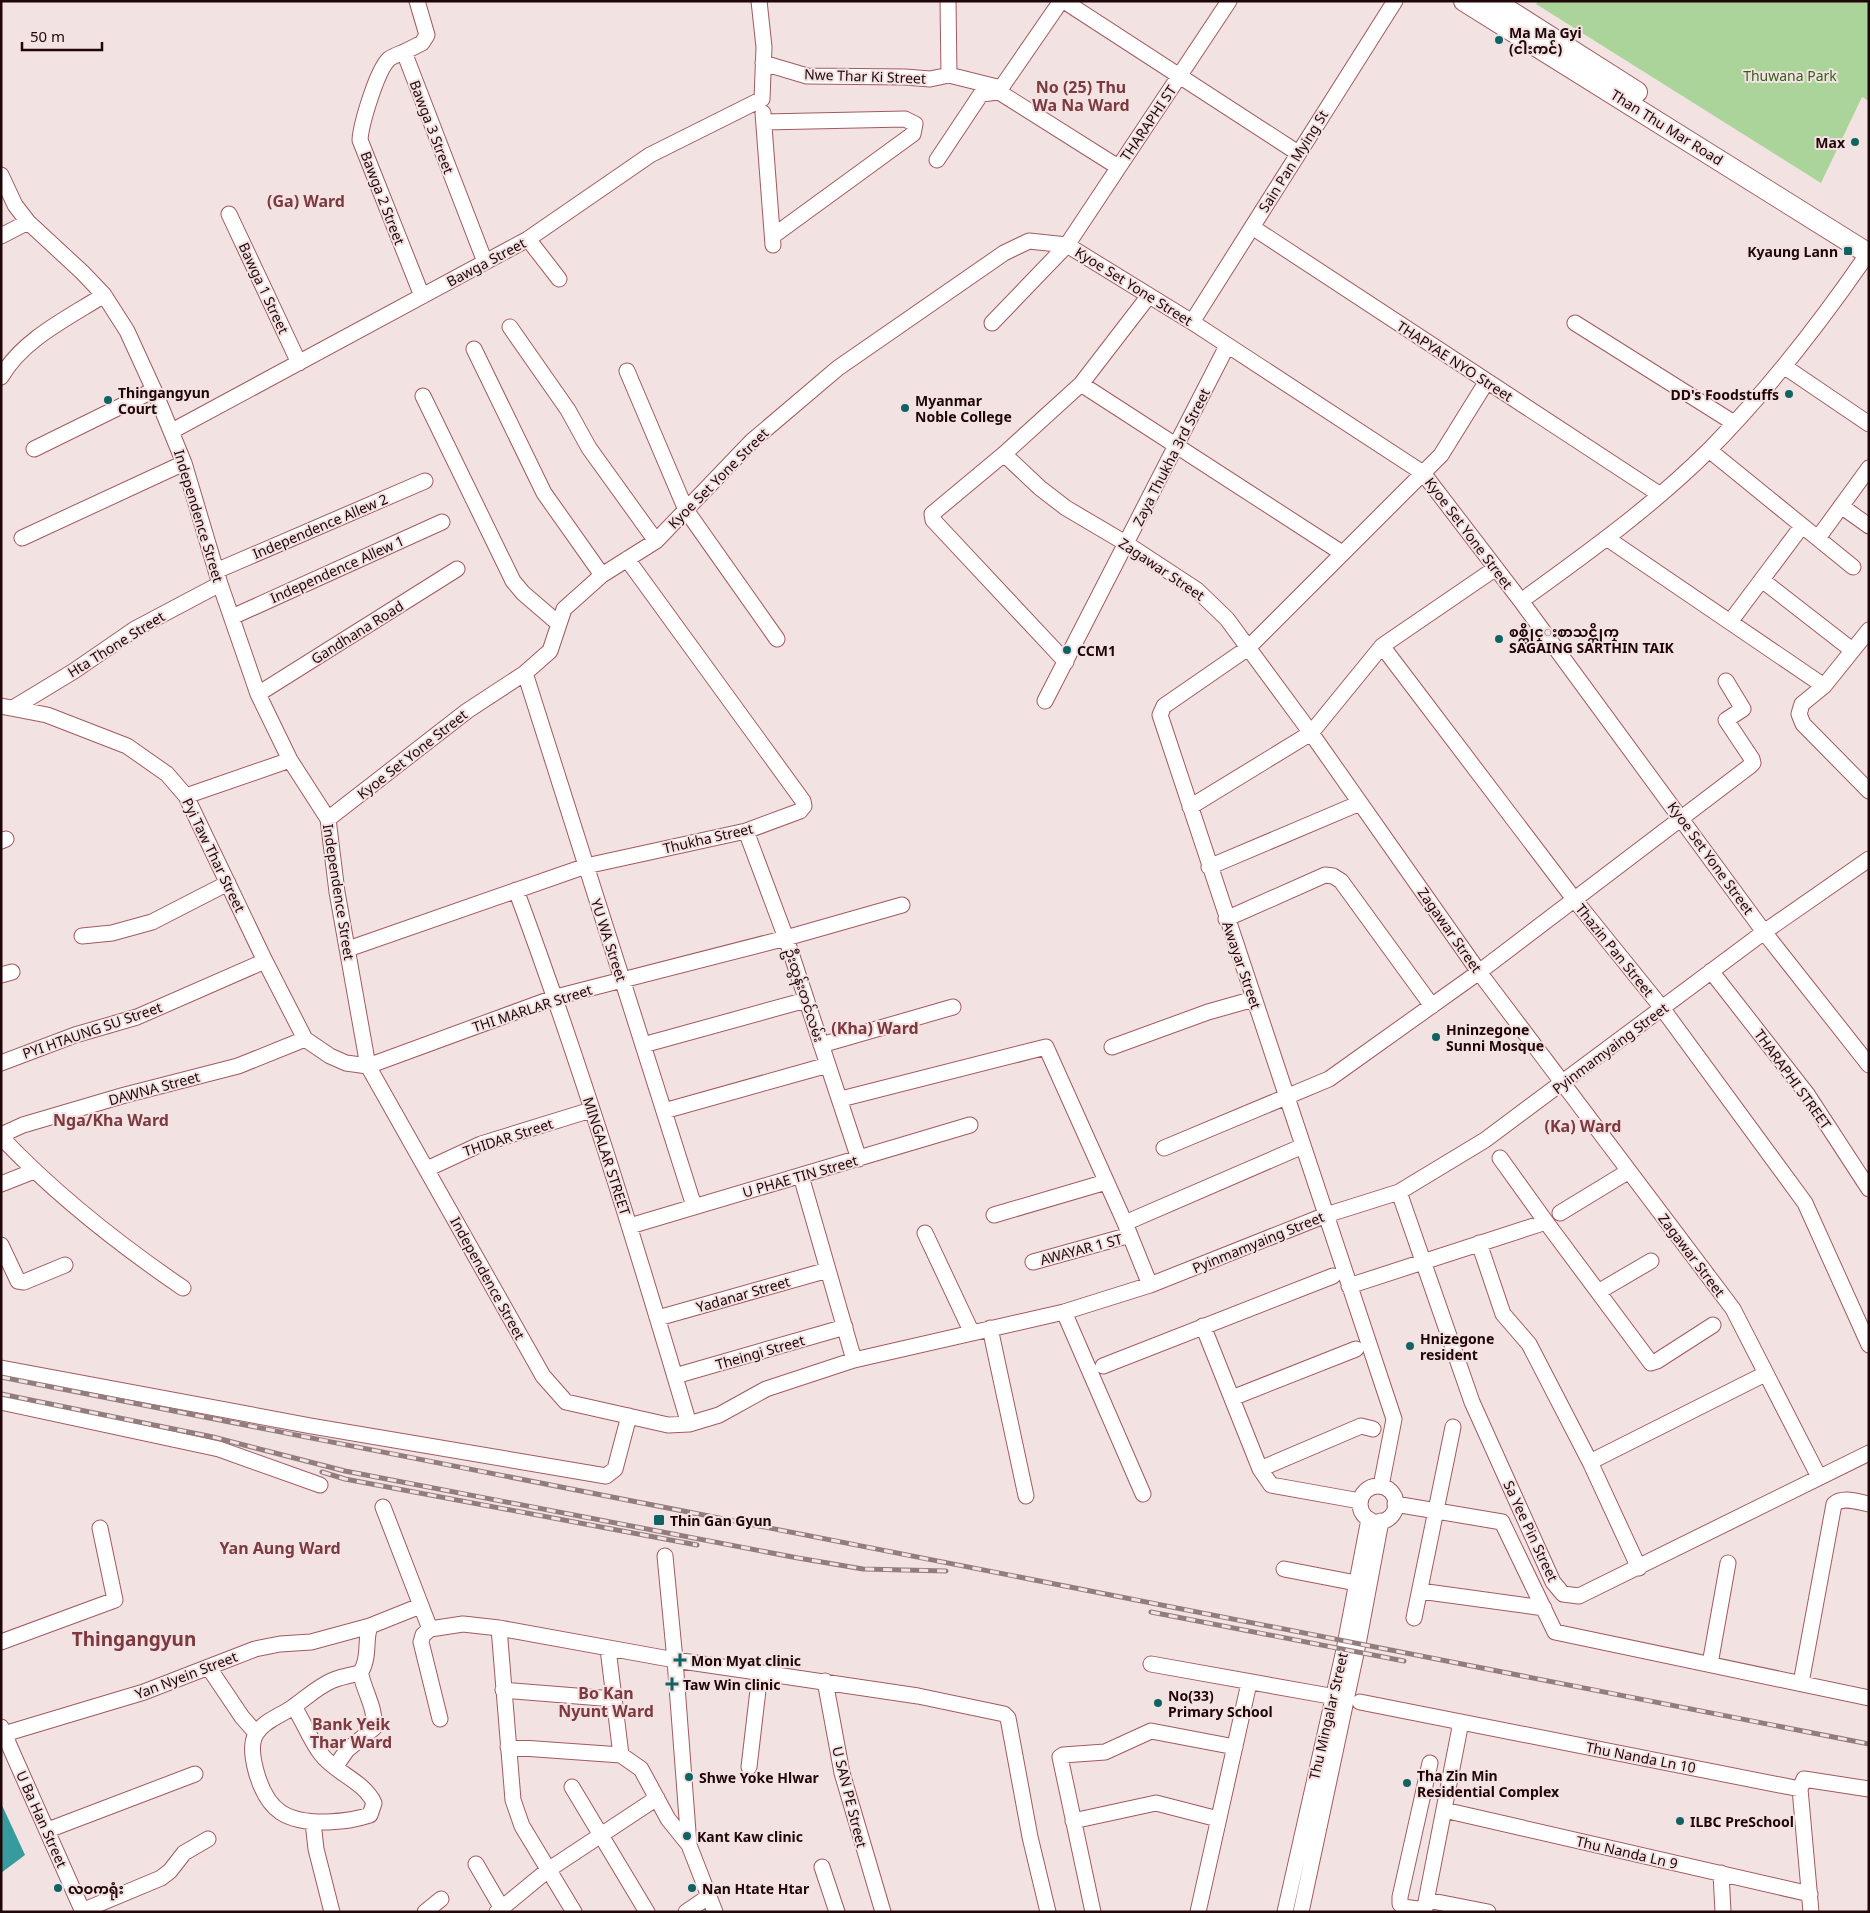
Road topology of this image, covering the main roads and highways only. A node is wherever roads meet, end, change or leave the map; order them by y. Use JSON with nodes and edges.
{"nodes":[{"id":1,"x":1464,"y":1,"type":"edge"},
{"id":2,"x":1499,"y":7,"type":"edge"},
{"id":3,"x":1868,"y":250,"type":"edge"}],
"edges":[{"from":1,"to":2,"type":"main road","name":"Than Thu Mar Road"},
{"from":2,"to":3,"type":"main road","name":"Than Thu Mar Road"}]}
